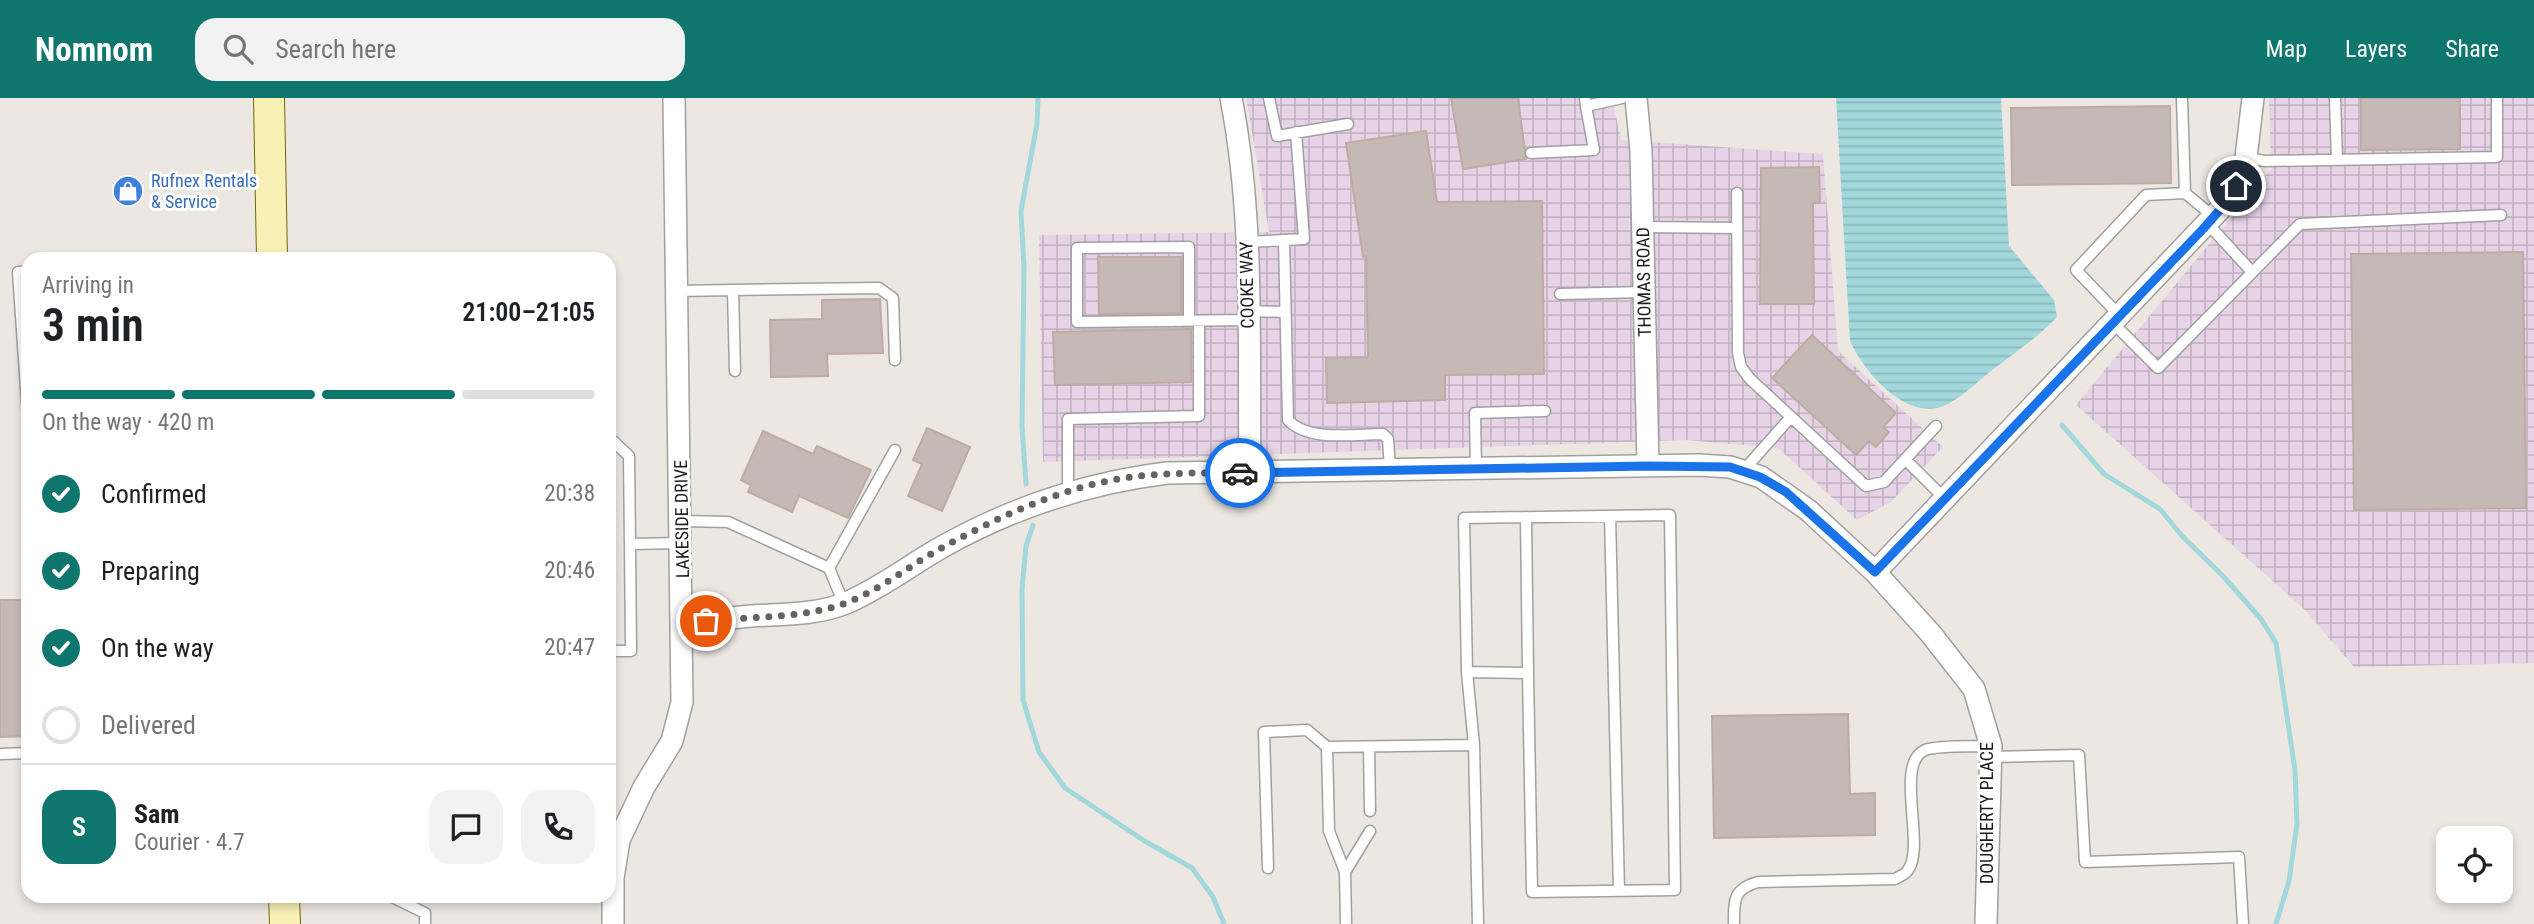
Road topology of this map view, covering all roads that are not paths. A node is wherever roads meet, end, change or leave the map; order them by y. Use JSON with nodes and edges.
{"nodes":[{"id":1,"x":269,"y":98,"type":"edge"},
{"id":2,"x":674,"y":98,"type":"edge"},
{"id":3,"x":1231,"y":98,"type":"edge"},
{"id":4,"x":1269,"y":98,"type":"edge"},
{"id":5,"x":1622,"y":98,"type":"edge"},
{"id":6,"x":1636,"y":98,"type":"edge"},
{"id":7,"x":2182,"y":98,"type":"edge"},
{"id":8,"x":2253,"y":98,"type":"edge"},
{"id":9,"x":2335,"y":98,"type":"edge"},
{"id":10,"x":2497,"y":98,"type":"edge"},
{"id":11,"x":1586,"y":102,"type":"edge"},
{"id":12,"x":1348,"y":124,"type":"dead end"},
{"id":13,"x":1296,"y":132,"type":"junction"},
{"id":14,"x":1531,"y":153,"type":"dead end"},
{"id":15,"x":2246,"y":158,"type":"junction"},
{"id":16,"x":2337,"y":160,"type":"junction"},
{"id":17,"x":1737,"y":193,"type":"dead end"},
{"id":18,"x":2185,"y":193,"type":"junction"},
{"id":19,"x":2501,"y":215,"type":"dead end"},
{"id":20,"x":2211,"y":220,"type":"junction"},
{"id":21,"x":1643,"y":227,"type":"junction"},
{"id":22,"x":1737,"y":228,"type":"junction"},
{"id":23,"x":1284,"y":240,"type":"junction"},
{"id":24,"x":1247,"y":242,"type":"junction"},
{"id":25,"x":272,"y":252,"type":"edge"},
{"id":26,"x":21,"y":272,"type":"edge"},
{"id":27,"x":2252,"y":272,"type":"junction"},
{"id":28,"x":733,"y":290,"type":"junction"},
{"id":29,"x":678,"y":291,"type":"junction"},
{"id":30,"x":1644,"y":292,"type":"junction"},
{"id":31,"x":1560,"y":294,"type":"dead end"},
{"id":32,"x":1285,"y":312,"type":"junction"},
{"id":33,"x":21,"y":316,"type":"edge"},
{"id":34,"x":1248,"y":316,"type":"junction"},
{"id":35,"x":2116,"y":319,"type":"junction"},
{"id":36,"x":1194,"y":321,"type":"junction"},
{"id":37,"x":895,"y":360,"type":"dead end"},
{"id":38,"x":735,"y":371,"type":"dead end"},
{"id":39,"x":1545,"y":411,"type":"dead end"},
{"id":40,"x":1790,"y":418,"type":"junction"},
{"id":41,"x":1936,"y":426,"type":"dead end"},
{"id":42,"x":616,"y":444,"type":"edge"},
{"id":43,"x":895,"y":450,"type":"dead end"},
{"id":44,"x":1905,"y":459,"type":"junction"},
{"id":45,"x":1648,"y":466,"type":"junction"},
{"id":46,"x":1476,"y":469,"type":"junction"},
{"id":47,"x":1390,"y":470,"type":"junction"},
{"id":48,"x":1743,"y":471,"type":"junction"},
{"id":49,"x":1250,"y":473,"type":"junction"},
{"id":50,"x":1068,"y":491,"type":"junction"},
{"id":51,"x":1945,"y":499,"type":"junction"},
{"id":52,"x":1610,"y":516,"type":"junction"},
{"id":53,"x":1526,"y":517,"type":"junction"},
{"id":54,"x":682,"y":521,"type":"junction"},
{"id":55,"x":682,"y":543,"type":"junction"},
{"id":56,"x":630,"y":544,"type":"junction"},
{"id":57,"x":829,"y":568,"type":"junction"},
{"id":58,"x":1875,"y":572,"type":"junction"},
{"id":59,"x":844,"y":604,"type":"junction"},
{"id":60,"x":683,"y":624,"type":"junction"},
{"id":61,"x":616,"y":651,"type":"edge"},
{"id":62,"x":1467,"y":672,"type":"junction"},
{"id":63,"x":1528,"y":673,"type":"junction"},
{"id":64,"x":1474,"y":745,"type":"junction"},
{"id":65,"x":1327,"y":747,"type":"junction"},
{"id":66,"x":1369,"y":747,"type":"junction"},
{"id":67,"x":1990,"y":751,"type":"junction"},
{"id":68,"x":21,"y":753,"type":"edge"},
{"id":69,"x":0,"y":754,"type":"edge"},
{"id":70,"x":1370,"y":811,"type":"dead end"},
{"id":71,"x":1370,"y":831,"type":"dead end"},
{"id":72,"x":616,"y":860,"type":"edge"},
{"id":73,"x":1268,"y":868,"type":"dead end"},
{"id":74,"x":1345,"y":872,"type":"junction"},
{"id":75,"x":1619,"y":891,"type":"junction"},
{"id":76,"x":284,"y":903,"type":"edge"},
{"id":77,"x":404,"y":903,"type":"edge"},
{"id":78,"x":613,"y":903,"type":"edge"},
{"id":79,"x":285,"y":924,"type":"edge"},
{"id":80,"x":425,"y":924,"type":"edge"},
{"id":81,"x":613,"y":924,"type":"edge"},
{"id":82,"x":1346,"y":924,"type":"edge"},
{"id":83,"x":1478,"y":924,"type":"edge"},
{"id":84,"x":1734,"y":924,"type":"edge"},
{"id":85,"x":1986,"y":924,"type":"edge"},
{"id":86,"x":2243,"y":924,"type":"edge"}],
"edges":[{"from":1,"to":25,"type":"main road"},
{"from":2,"to":29,"type":"street","name":"LAKESIDE DRIVE"},
{"from":3,"to":24,"type":"street","name":"COOKE WAY"},
{"from":4,"to":13,"type":"lane"},
{"from":5,"to":11,"type":"lane"},
{"from":6,"to":21,"type":"street","name":"THOMAS ROAD"},
{"from":7,"to":18,"type":"lane"},
{"from":8,"to":15,"type":"street"},
{"from":9,"to":16,"type":"lane"},
{"from":10,"to":16,"type":"lane"},
{"from":11,"to":14,"type":"lane"},
{"from":12,"to":13,"type":"lane"},
{"from":13,"to":23,"type":"lane"},
{"from":15,"to":16,"type":"lane"},
{"from":15,"to":20,"type":"street"},
{"from":17,"to":22,"type":"lane"},
{"from":18,"to":20,"type":"lane"},
{"from":18,"to":35,"type":"lane"},
{"from":19,"to":27,"type":"lane"},
{"from":20,"to":27,"type":"lane"},
{"from":20,"to":35,"type":"street"},
{"from":21,"to":22,"type":"lane"},
{"from":21,"to":30,"type":"street","name":"THOMAS ROAD"},
{"from":22,"to":40,"type":"lane"},
{"from":23,"to":24,"type":"lane"},
{"from":23,"to":32,"type":"lane"},
{"from":24,"to":34,"type":"street","name":"COOKE WAY"},
{"from":26,"to":33,"type":"lane"},
{"from":27,"to":35,"type":"lane"},
{"from":28,"to":29,"type":"lane"},
{"from":28,"to":37,"type":"lane"},
{"from":28,"to":38,"type":"lane"},
{"from":29,"to":54,"type":"street","name":"LAKESIDE DRIVE"},
{"from":30,"to":31,"type":"lane"},
{"from":30,"to":45,"type":"street","name":"THOMAS ROAD"},
{"from":32,"to":34,"type":"lane"},
{"from":32,"to":47,"type":"lane"},
{"from":34,"to":36,"type":"lane"},
{"from":34,"to":49,"type":"street","name":"COOKE WAY"},
{"from":35,"to":51,"type":"street"},
{"from":36,"to":36,"type":"lane"},
{"from":36,"to":50,"type":"lane"},
{"from":39,"to":46,"type":"lane"},
{"from":40,"to":44,"type":"lane"},
{"from":40,"to":48,"type":"lane"},
{"from":41,"to":44,"type":"lane"},
{"from":42,"to":56,"type":"lane"},
{"from":43,"to":57,"type":"lane"},
{"from":44,"to":51,"type":"lane"},
{"from":45,"to":46,"type":"street","name":"DOUGHERTY PLACE"},
{"from":45,"to":48,"type":"street","name":"DOUGHERTY PLACE"},
{"from":46,"to":47,"type":"street","name":"DOUGHERTY PLACE"},
{"from":47,"to":49,"type":"street","name":"DOUGHERTY PLACE"},
{"from":48,"to":58,"type":"street","name":"DOUGHERTY PLACE"},
{"from":49,"to":50,"type":"street","name":"DOUGHERTY PLACE"},
{"from":50,"to":59,"type":"street","name":"DOUGHERTY PLACE"},
{"from":51,"to":58,"type":"street"},
{"from":52,"to":53,"type":"lane"},
{"from":52,"to":75,"type":"lane"},
{"from":52,"to":75,"type":"lane"},
{"from":53,"to":62,"type":"lane"},
{"from":53,"to":63,"type":"lane"},
{"from":54,"to":55,"type":"street","name":"LAKESIDE DRIVE"},
{"from":54,"to":57,"type":"lane"},
{"from":55,"to":56,"type":"lane"},
{"from":55,"to":60,"type":"street","name":"LAKESIDE DRIVE"},
{"from":56,"to":61,"type":"lane"},
{"from":57,"to":59,"type":"lane"},
{"from":58,"to":67,"type":"street","name":"DOUGHERTY PLACE"},
{"from":59,"to":60,"type":"street","name":"DOUGHERTY PLACE"},
{"from":60,"to":72,"type":"street","name":"LAKESIDE DRIVE"},
{"from":62,"to":63,"type":"lane"},
{"from":62,"to":64,"type":"lane"},
{"from":63,"to":75,"type":"lane"},
{"from":64,"to":66,"type":"lane"},
{"from":64,"to":83,"type":"lane"},
{"from":65,"to":66,"type":"lane"},
{"from":65,"to":73,"type":"lane"},
{"from":65,"to":74,"type":"lane"},
{"from":66,"to":70,"type":"lane"},
{"from":67,"to":84,"type":"lane"},
{"from":67,"to":85,"type":"street","name":"DOUGHERTY PLACE"},
{"from":67,"to":86,"type":"lane"},
{"from":68,"to":69,"type":"lane"},
{"from":71,"to":74,"type":"lane"},
{"from":74,"to":82,"type":"lane"},
{"from":76,"to":79,"type":"main road"},
{"from":77,"to":80,"type":"lane"},
{"from":78,"to":81,"type":"street","name":"LAKESIDE DRIVE"}]}
